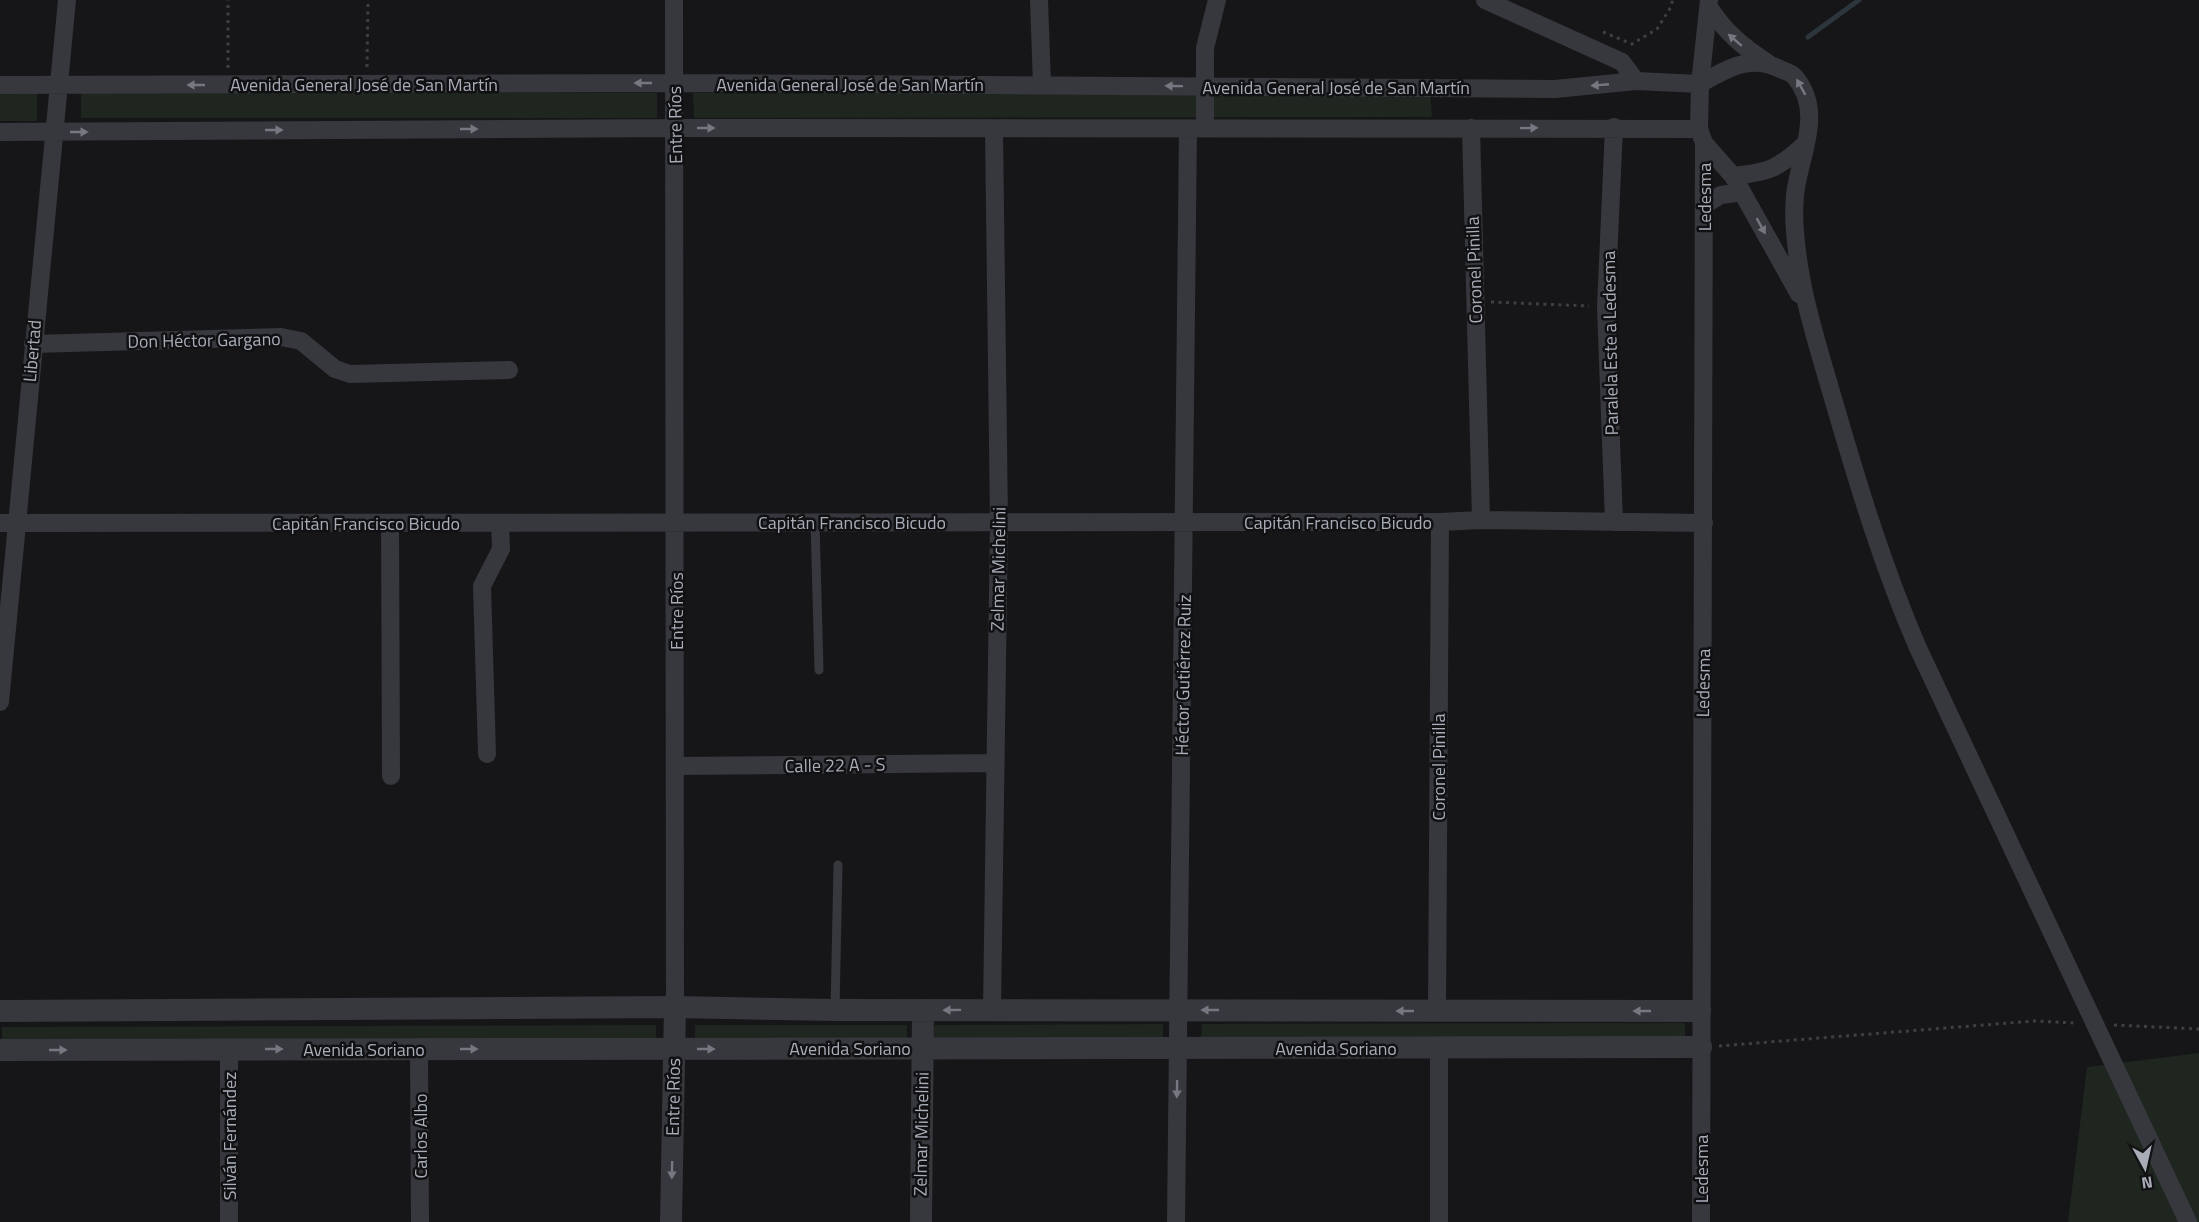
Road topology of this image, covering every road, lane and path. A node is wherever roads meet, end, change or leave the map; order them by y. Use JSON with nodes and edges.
{"nodes":[{"id":1,"x":67,"y":0,"type":"edge"},
{"id":2,"x":228,"y":0,"type":"edge"},
{"id":3,"x":368,"y":0,"type":"edge"},
{"id":4,"x":674,"y":0,"type":"edge"},
{"id":5,"x":1039,"y":0,"type":"edge"},
{"id":6,"x":1217,"y":0,"type":"edge"},
{"id":7,"x":1485,"y":0,"type":"edge"},
{"id":8,"x":1672,"y":0,"type":"edge"},
{"id":9,"x":1709,"y":4,"type":"edge"},
{"id":10,"x":1600,"y":31,"type":"dead end"},
{"id":11,"x":1770,"y":63,"type":"junction"},
{"id":12,"x":1636,"y":81,"type":"junction"},
{"id":13,"x":674,"y":83,"type":"junction"},
{"id":14,"x":367,"y":84,"type":"junction"},
{"id":15,"x":1700,"y":84,"type":"junction"},
{"id":16,"x":0,"y":85,"type":"edge"},
{"id":17,"x":59,"y":85,"type":"junction"},
{"id":18,"x":228,"y":85,"type":"junction"},
{"id":19,"x":1042,"y":85,"type":"junction"},
{"id":20,"x":1203,"y":87,"type":"junction"},
{"id":21,"x":1614,"y":127,"type":"junction"},
{"id":22,"x":675,"y":128,"type":"junction"},
{"id":23,"x":1471,"y":128,"type":"junction"},
{"id":24,"x":994,"y":129,"type":"junction"},
{"id":25,"x":1197,"y":129,"type":"junction"},
{"id":26,"x":0,"y":132,"type":"edge"},
{"id":27,"x":54,"y":132,"type":"junction"},
{"id":28,"x":1702,"y":136,"type":"junction"},
{"id":29,"x":1806,"y":143,"type":"junction"},
{"id":30,"x":1738,"y":184,"type":"junction"},
{"id":31,"x":1704,"y":205,"type":"junction"},
{"id":32,"x":1475,"y":301,"type":"junction"},
{"id":33,"x":1804,"y":303,"type":"junction"},
{"id":34,"x":1606,"y":307,"type":"junction"},
{"id":35,"x":33,"y":344,"type":"junction"},
{"id":36,"x":509,"y":370,"type":"dead end"},
{"id":37,"x":1185,"y":520,"type":"junction"},
{"id":38,"x":1481,"y":520,"type":"junction"},
{"id":39,"x":815,"y":522,"type":"junction"},
{"id":40,"x":999,"y":522,"type":"junction"},
{"id":41,"x":1440,"y":522,"type":"junction"},
{"id":42,"x":1614,"y":522,"type":"junction"},
{"id":43,"x":9,"y":523,"type":"edge"},
{"id":44,"x":390,"y":523,"type":"junction"},
{"id":45,"x":500,"y":523,"type":"junction"},
{"id":46,"x":676,"y":523,"type":"junction"},
{"id":47,"x":1704,"y":523,"type":"junction"},
{"id":48,"x":819,"y":670,"type":"dead end"},
{"id":49,"x":0,"y":702,"type":"edge"},
{"id":50,"x":487,"y":754,"type":"dead end"},
{"id":51,"x":996,"y":763,"type":"junction"},
{"id":52,"x":675,"y":766,"type":"junction"},
{"id":53,"x":390,"y":776,"type":"dead end"},
{"id":54,"x":838,"y":865,"type":"dead end"},
{"id":55,"x":675,"y":1007,"type":"junction"},
{"id":56,"x":992,"y":1009,"type":"junction"},
{"id":57,"x":835,"y":1010,"type":"junction"},
{"id":58,"x":922,"y":1010,"type":"junction"},
{"id":59,"x":1179,"y":1010,"type":"junction"},
{"id":60,"x":0,"y":1011,"type":"edge"},
{"id":61,"x":1437,"y":1011,"type":"junction"},
{"id":62,"x":1700,"y":1011,"type":"junction"},
{"id":63,"x":2096,"y":1024,"type":"junction"},
{"id":64,"x":2199,"y":1029,"type":"edge"},
{"id":65,"x":1440,"y":1047,"type":"junction"},
{"id":66,"x":1701,"y":1047,"type":"junction"},
{"id":67,"x":922,"y":1048,"type":"junction"},
{"id":68,"x":1178,"y":1048,"type":"junction"},
{"id":69,"x":229,"y":1049,"type":"junction"},
{"id":70,"x":419,"y":1049,"type":"junction"},
{"id":71,"x":675,"y":1049,"type":"junction"},
{"id":72,"x":0,"y":1050,"type":"edge"},
{"id":73,"x":229,"y":1222,"type":"edge"},
{"id":74,"x":420,"y":1222,"type":"edge"},
{"id":75,"x":671,"y":1222,"type":"edge"},
{"id":76,"x":921,"y":1222,"type":"edge"},
{"id":77,"x":1176,"y":1222,"type":"edge"},
{"id":78,"x":1439,"y":1222,"type":"edge"},
{"id":79,"x":1701,"y":1222,"type":"edge"},
{"id":80,"x":2188,"y":1222,"type":"edge"}],
"edges":[{"from":1,"to":17,"type":"street","name":"Libertad"},
{"from":2,"to":18,"type":"path"},
{"from":3,"to":14,"type":"path"},
{"from":4,"to":13,"type":"street","name":"Entre Ríos"},
{"from":5,"to":19,"type":"street"},
{"from":6,"to":20,"type":"street","name":"Héctor Gutiérrez Ruiz"},
{"from":7,"to":12,"type":"street"},
{"from":8,"to":10,"type":"path"},
{"from":11,"to":9,"type":"street","one_way":true},
{"from":9,"to":15,"type":"street"},
{"from":11,"to":15,"type":"street"},
{"from":29,"to":11,"type":"street","one_way":true},
{"from":12,"to":15,"type":"street","name":"Avenida General José de San Martín"},
{"from":12,"to":20,"type":"street","name":"Avenida General José de San Martín","one_way":true},
{"from":13,"to":14,"type":"street","name":"Avenida General José de San Martín","one_way":true},
{"from":13,"to":19,"type":"street","name":"Avenida General José de San Martín"},
{"from":13,"to":22,"type":"street","name":"Entre Ríos"},
{"from":14,"to":18,"type":"street","name":"Avenida General José de San Martín"},
{"from":15,"to":28,"type":"street"},
{"from":16,"to":17,"type":"street","name":"Avenida General José de San Martín"},
{"from":18,"to":17,"type":"street","name":"Avenida General José de San Martín","one_way":true},
{"from":17,"to":27,"type":"street","name":"Libertad"},
{"from":20,"to":19,"type":"street","name":"Avenida General José de San Martín","one_way":true},
{"from":20,"to":25,"type":"street","name":"Héctor Gutiérrez Ruiz"},
{"from":23,"to":21,"type":"street","one_way":true},
{"from":21,"to":28,"type":"street"},
{"from":21,"to":34,"type":"street","name":"Paralela Este a Ledesma"},
{"from":22,"to":24,"type":"street","one_way":true},
{"from":27,"to":22,"type":"street","one_way":true},
{"from":22,"to":46,"type":"street","name":"Entre Ríos"},
{"from":23,"to":25,"type":"street"},
{"from":23,"to":32,"type":"street","name":"Coronel Pinilla"},
{"from":24,"to":25,"type":"street"},
{"from":24,"to":40,"type":"street","name":"Zelmar Michelini"},
{"from":25,"to":37,"type":"street","name":"Héctor Gutiérrez Ruiz"},
{"from":26,"to":27,"type":"street"},
{"from":27,"to":35,"type":"street","name":"Libertad"},
{"from":28,"to":30,"type":"street"},
{"from":28,"to":31,"type":"street","name":"Ledesma"},
{"from":29,"to":30,"type":"street"},
{"from":29,"to":33,"type":"street"},
{"from":30,"to":31,"type":"street"},
{"from":30,"to":33,"type":"street","one_way":true},
{"from":31,"to":47,"type":"street","name":"Ledesma"},
{"from":32,"to":34,"type":"path"},
{"from":32,"to":38,"type":"street","name":"Coronel Pinilla"},
{"from":33,"to":63,"type":"street"},
{"from":34,"to":42,"type":"street","name":"Paralela Este a Ledesma"},
{"from":35,"to":36,"type":"street","name":"Don Héctor Gargano"},
{"from":35,"to":43,"type":"street","name":"Libertad"},
{"from":37,"to":40,"type":"street","name":"Capitán Francisco Bicudo"},
{"from":37,"to":41,"type":"street","name":"Capitán Francisco Bicudo"},
{"from":37,"to":59,"type":"street","name":"Héctor Gutiérrez Ruiz"},
{"from":38,"to":41,"type":"street","name":"Capitán Francisco Bicudo"},
{"from":38,"to":42,"type":"street","name":"Capitán Francisco Bicudo"},
{"from":39,"to":40,"type":"street","name":"Capitán Francisco Bicudo"},
{"from":39,"to":46,"type":"street","name":"Capitán Francisco Bicudo"},
{"from":39,"to":48,"type":"lane"},
{"from":40,"to":51,"type":"street","name":"Zelmar Michelini"},
{"from":41,"to":61,"type":"street","name":"Coronel Pinilla"},
{"from":42,"to":47,"type":"street","name":"Capitán Francisco Bicudo"},
{"from":43,"to":44,"type":"street","name":"Capitán Francisco Bicudo"},
{"from":43,"to":49,"type":"street","name":"Libertad"},
{"from":44,"to":45,"type":"street","name":"Capitán Francisco Bicudo"},
{"from":44,"to":53,"type":"street"},
{"from":45,"to":46,"type":"street","name":"Capitán Francisco Bicudo"},
{"from":45,"to":50,"type":"street"},
{"from":46,"to":52,"type":"street","name":"Entre Ríos"},
{"from":47,"to":62,"type":"street","name":"Ledesma"},
{"from":51,"to":52,"type":"street","name":"Calle 22 A - S"},
{"from":51,"to":56,"type":"street","name":"Zelmar Michelini"},
{"from":52,"to":55,"type":"street","name":"Entre Ríos"},
{"from":54,"to":57,"type":"lane"},
{"from":55,"to":57,"type":"street","name":"Avenida Soriano"},
{"from":55,"to":60,"type":"street","name":"Avenida Soriano"},
{"from":55,"to":71,"type":"street","name":"Entre Ríos"},
{"from":56,"to":58,"type":"street","name":"Avenida Soriano","one_way":true},
{"from":56,"to":59,"type":"street","name":"Avenida Soriano"},
{"from":57,"to":58,"type":"street","name":"Avenida Soriano"},
{"from":58,"to":67,"type":"street","name":"Zelmar Michelini"},
{"from":61,"to":59,"type":"street","name":"Avenida Soriano","one_way":true},
{"from":59,"to":68,"type":"street","name":"Héctor Gutiérrez Ruiz"},
{"from":62,"to":61,"type":"street","name":"Avenida Soriano","one_way":true},
{"from":62,"to":66,"type":"street","name":"Ledesma"},
{"from":63,"to":64,"type":"path"},
{"from":63,"to":66,"type":"path"},
{"from":63,"to":80,"type":"street"},
{"from":65,"to":66,"type":"street","name":"Avenida Soriano"},
{"from":65,"to":68,"type":"street","name":"Avenida Soriano"},
{"from":65,"to":78,"type":"street"},
{"from":66,"to":79,"type":"street","name":"Ledesma"},
{"from":67,"to":68,"type":"street","name":"Avenida Soriano"},
{"from":71,"to":67,"type":"street","name":"Avenida Soriano","one_way":true},
{"from":67,"to":76,"type":"street","name":"Zelmar Michelini"},
{"from":68,"to":77,"type":"street","name":"Héctor Gutiérrez Ruiz","one_way":true},
{"from":69,"to":70,"type":"street","name":"Avenida Soriano","one_way":true},
{"from":72,"to":69,"type":"street","name":"Avenida Soriano","one_way":true},
{"from":69,"to":73,"type":"street","name":"Silván Fernández"},
{"from":70,"to":71,"type":"street","name":"Avenida Soriano","one_way":true},
{"from":70,"to":74,"type":"street","name":"Carlos Albo"},
{"from":71,"to":75,"type":"street","name":"Entre Ríos","one_way":true}]}
